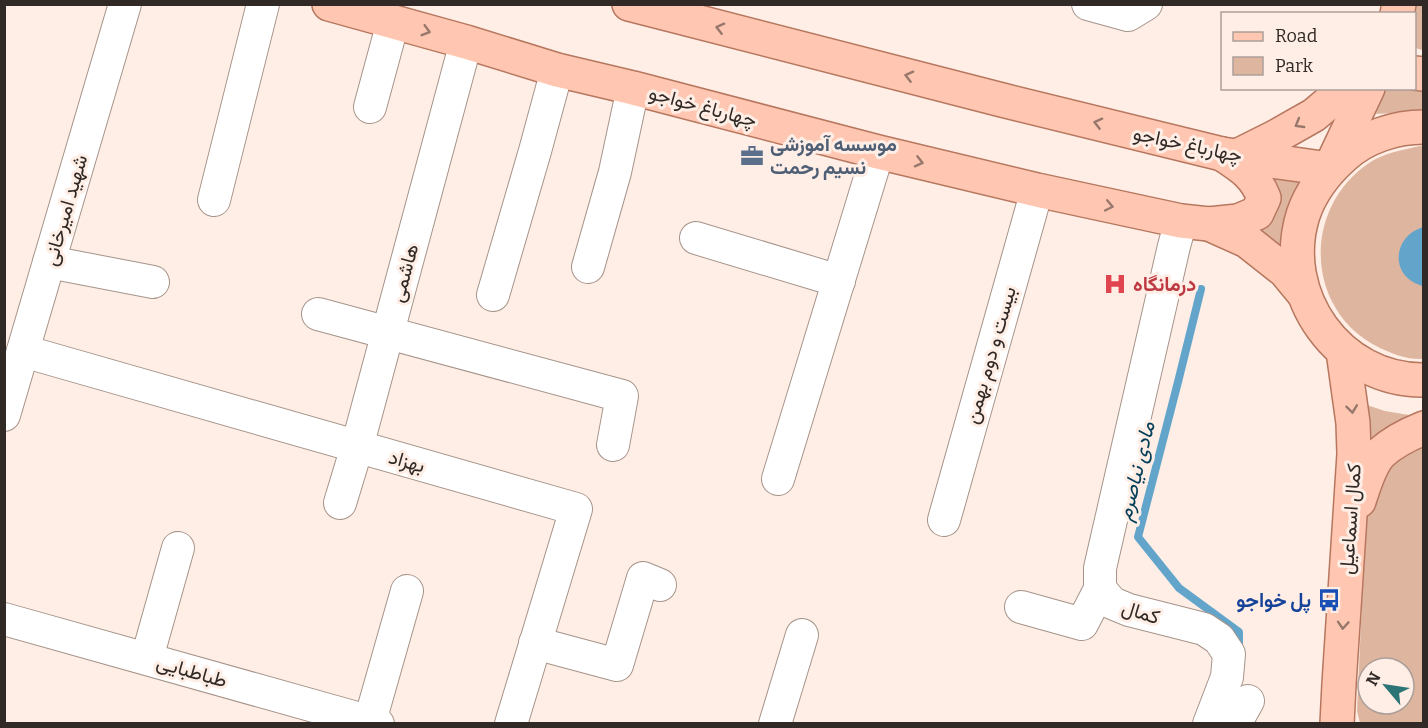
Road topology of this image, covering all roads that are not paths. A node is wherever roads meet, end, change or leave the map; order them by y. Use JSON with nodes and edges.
{"nodes":[{"id":1,"x":125,"y":4,"type":"edge"},
{"id":2,"x":263,"y":4,"type":"edge"},
{"id":3,"x":329,"y":4,"type":"edge"},
{"id":4,"x":629,"y":4,"type":"edge"},
{"id":5,"x":1088,"y":4,"type":"edge"},
{"id":6,"x":1146,"y":4,"type":"edge"},
{"id":7,"x":393,"y":22,"type":"junction"},
{"id":8,"x":466,"y":42,"type":"junction"},
{"id":9,"x":557,"y":70,"type":"junction"},
{"id":10,"x":633,"y":88,"type":"junction"},
{"id":11,"x":1344,"y":90,"type":"edge"},
{"id":12,"x":1367,"y":90,"type":"edge"},
{"id":13,"x":369,"y":107,"type":"dead end"},
{"id":14,"x":1424,"y":127,"type":"edge"},
{"id":15,"x":878,"y":152,"type":"junction"},
{"id":16,"x":1229,"y":155,"type":"junction"},
{"id":17,"x":1329,"y":169,"type":"junction"},
{"id":18,"x":1037,"y":190,"type":"junction"},
{"id":19,"x":214,"y":200,"type":"dead end"},
{"id":20,"x":1195,"y":223,"type":"junction"},
{"id":21,"x":696,"y":238,"type":"dead end"},
{"id":22,"x":50,"y":261,"type":"junction"},
{"id":23,"x":588,"y":267,"type":"dead end"},
{"id":24,"x":839,"y":281,"type":"junction"},
{"id":25,"x":153,"y":282,"type":"dead end"},
{"id":26,"x":1304,"y":294,"type":"junction"},
{"id":27,"x":493,"y":295,"type":"dead end"},
{"id":28,"x":318,"y":314,"type":"dead end"},
{"id":29,"x":388,"y":332,"type":"junction"},
{"id":30,"x":23,"y":351,"type":"junction"},
{"id":31,"x":1343,"y":351,"type":"junction"},
{"id":32,"x":1424,"y":380,"type":"edge"},
{"id":33,"x":4,"y":415,"type":"edge"},
{"id":34,"x":1424,"y":428,"type":"edge"},
{"id":35,"x":613,"y":446,"type":"dead end"},
{"id":36,"x":357,"y":447,"type":"junction"},
{"id":37,"x":778,"y":479,"type":"dead end"},
{"id":38,"x":340,"y":503,"type":"dead end"},
{"id":39,"x":944,"y":520,"type":"dead end"},
{"id":40,"x":1350,"y":530,"type":"junction"},
{"id":41,"x":178,"y":548,"type":"dead end"},
{"id":42,"x":660,"y":585,"type":"dead end"},
{"id":43,"x":1100,"y":589,"type":"junction"},
{"id":44,"x":407,"y":591,"type":"dead end"},
{"id":45,"x":1021,"y":607,"type":"dead end"},
{"id":46,"x":4,"y":619,"type":"edge"},
{"id":47,"x":802,"y":635,"type":"dead end"},
{"id":48,"x":535,"y":643,"type":"junction"},
{"id":49,"x":147,"y":658,"type":"junction"},
{"id":50,"x":1339,"y":684,"type":"junction"},
{"id":51,"x":374,"y":722,"type":"edge"},
{"id":52,"x":511,"y":723,"type":"edge"},
{"id":53,"x":775,"y":723,"type":"edge"},
{"id":54,"x":1209,"y":723,"type":"edge"},
{"id":55,"x":1337,"y":723,"type":"edge"},
{"id":56,"x":1345,"y":723,"type":"edge"}],
"edges":[{"from":1,"to":22,"type":"street","name":"شهید امیرخانی"},
{"from":2,"to":19,"type":"street"},
{"from":3,"to":7,"type":"main road","name":"چهارباغ خواجو"},
{"from":16,"to":4,"type":"main road","name":"چهارباغ خواجو","one_way":true},
{"from":5,"to":6,"type":"street"},
{"from":7,"to":8,"type":"main road","name":"چهارباغ خواجو","one_way":true},
{"from":7,"to":13,"type":"street"},
{"from":8,"to":9,"type":"main road","name":"چهارباغ خواجو"},
{"from":8,"to":29,"type":"street","name":"هاشمی"},
{"from":9,"to":10,"type":"main road","name":"چهارباغ خواجو"},
{"from":9,"to":27,"type":"street"},
{"from":10,"to":15,"type":"main road","name":"چهارباغ خواجو"},
{"from":10,"to":23,"type":"street"},
{"from":11,"to":16,"type":"main road","one_way":true},
{"from":12,"to":17,"type":"main road"},
{"from":14,"to":17,"type":"main road"},
{"from":15,"to":18,"type":"main road","name":"چهارباغ خواجو","one_way":true},
{"from":15,"to":24,"type":"street"},
{"from":16,"to":17,"type":"main road","name":"چهارباغ خواجو"},
{"from":16,"to":20,"type":"main road"},
{"from":17,"to":26,"type":"main road"},
{"from":18,"to":20,"type":"main road","name":"چهارباغ خواجو","one_way":true},
{"from":18,"to":39,"type":"street","name":"بیست و دوم بهمن"},
{"from":20,"to":26,"type":"main road","name":"چهارباغ خواجو"},
{"from":20,"to":43,"type":"street","name":"کمال"},
{"from":21,"to":24,"type":"street"},
{"from":22,"to":25,"type":"street"},
{"from":22,"to":30,"type":"street","name":"شهید امیرخانی"},
{"from":24,"to":37,"type":"street"},
{"from":26,"to":31,"type":"main road"},
{"from":28,"to":29,"type":"street"},
{"from":29,"to":35,"type":"street"},
{"from":29,"to":36,"type":"street","name":"هاشمی"},
{"from":30,"to":33,"type":"street","name":"شهید امیرخانی"},
{"from":30,"to":36,"type":"street","name":"بهزاد"},
{"from":31,"to":32,"type":"main road"},
{"from":31,"to":40,"type":"main road","name":"کمال اسماعیل","one_way":true},
{"from":34,"to":40,"type":"main road"},
{"from":36,"to":38,"type":"street","name":"هاشمی"},
{"from":36,"to":48,"type":"street","name":"بهزاد"},
{"from":40,"to":50,"type":"main road","name":"کمال اسماعیل","one_way":true},
{"from":41,"to":49,"type":"street"},
{"from":42,"to":48,"type":"street"},
{"from":43,"to":45,"type":"street"},
{"from":43,"to":54,"type":"street","name":"کمال"},
{"from":44,"to":51,"type":"street"},
{"from":46,"to":49,"type":"street","name":"طباطبایی"},
{"from":47,"to":53,"type":"street"},
{"from":48,"to":52,"type":"street","name":"بهزاد"},
{"from":49,"to":51,"type":"street","name":"طباطبایی"},
{"from":50,"to":55,"type":"main road","name":"کمال اسماعیل"},
{"from":50,"to":56,"type":"main road"}]}
